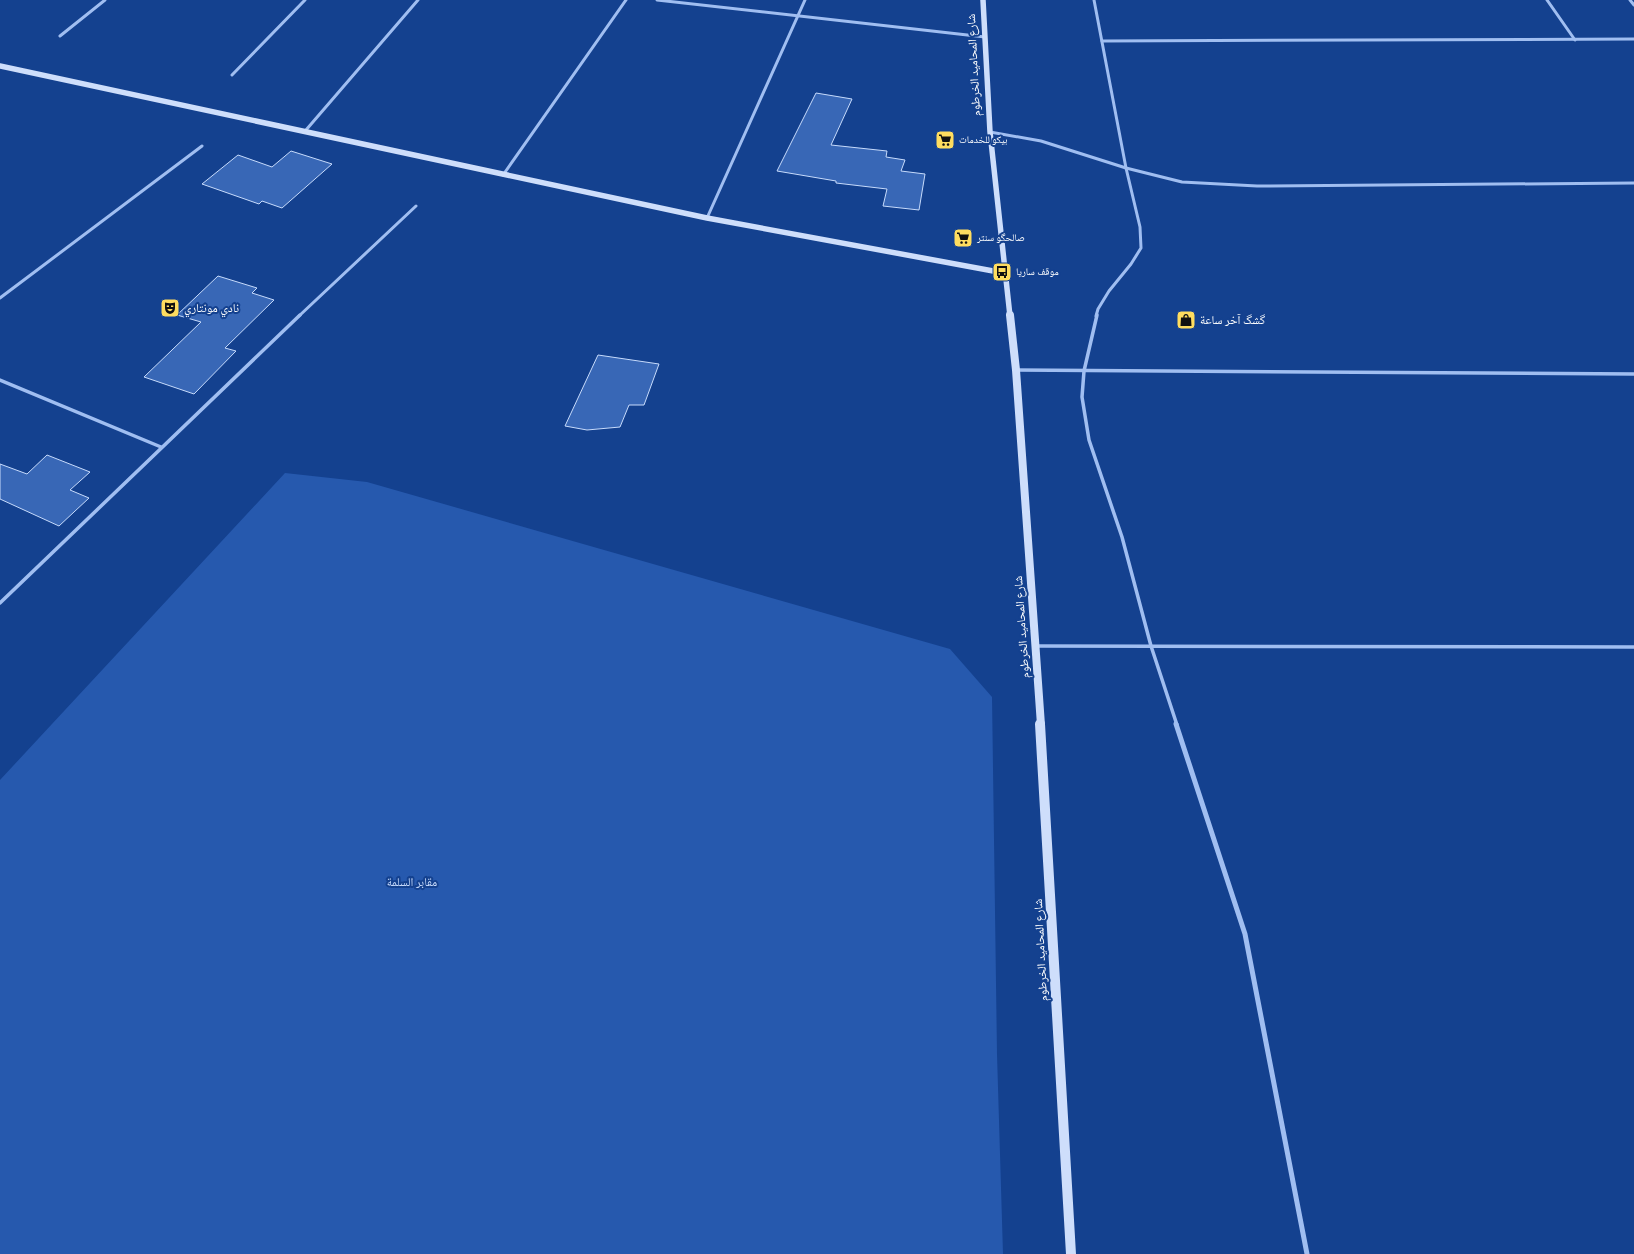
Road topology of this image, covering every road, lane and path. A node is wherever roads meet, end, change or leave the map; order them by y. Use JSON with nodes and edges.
{"nodes":[{"id":1,"x":105,"y":0,"type":"edge"},
{"id":2,"x":305,"y":0,"type":"edge"},
{"id":3,"x":418,"y":0,"type":"edge"},
{"id":4,"x":626,"y":0,"type":"edge"},
{"id":5,"x":657,"y":0,"type":"edge"},
{"id":6,"x":805,"y":0,"type":"edge"},
{"id":7,"x":982,"y":0,"type":"edge"},
{"id":8,"x":1094,"y":0,"type":"edge"},
{"id":9,"x":1546,"y":0,"type":"edge"},
{"id":10,"x":1630,"y":0,"type":"edge"},
{"id":11,"x":1634,"y":5,"type":"edge"},
{"id":12,"x":798,"y":16,"type":"junction"},
{"id":13,"x":60,"y":36,"type":"dead end"},
{"id":14,"x":985,"y":37,"type":"junction"},
{"id":15,"x":1575,"y":40,"type":"junction"},
{"id":16,"x":1634,"y":40,"type":"edge"},
{"id":17,"x":1102,"y":41,"type":"junction"},
{"id":18,"x":0,"y":66,"type":"edge"},
{"id":19,"x":232,"y":75,"type":"dead end"},
{"id":20,"x":306,"y":130,"type":"junction"},
{"id":21,"x":990,"y":132,"type":"junction"},
{"id":22,"x":202,"y":146,"type":"dead end"},
{"id":23,"x":1126,"y":168,"type":"junction"},
{"id":24,"x":503,"y":175,"type":"junction"},
{"id":25,"x":1634,"y":183,"type":"edge"},
{"id":26,"x":416,"y":206,"type":"dead end"},
{"id":27,"x":707,"y":218,"type":"junction"},
{"id":28,"x":1004,"y":273,"type":"junction"},
{"id":29,"x":0,"y":298,"type":"edge"},
{"id":30,"x":1016,"y":370,"type":"junction"},
{"id":31,"x":1084,"y":371,"type":"junction"},
{"id":32,"x":1634,"y":374,"type":"edge"},
{"id":33,"x":0,"y":380,"type":"edge"},
{"id":34,"x":161,"y":447,"type":"junction"},
{"id":35,"x":0,"y":603,"type":"edge"},
{"id":36,"x":1036,"y":646,"type":"junction"},
{"id":37,"x":1151,"y":646,"type":"junction"},
{"id":38,"x":1634,"y":646,"type":"edge"},
{"id":39,"x":1070,"y":1254,"type":"edge"},
{"id":40,"x":1307,"y":1254,"type":"edge"}],
"edges":[{"from":1,"to":13,"type":"street"},
{"from":2,"to":19,"type":"street"},
{"from":3,"to":20,"type":"street"},
{"from":4,"to":24,"type":"street"},
{"from":5,"to":12,"type":"street"},
{"from":6,"to":12,"type":"street"},
{"from":7,"to":14,"type":"street","name":"شارع المحاميد الخرطوم"},
{"from":8,"to":17,"type":"street"},
{"from":9,"to":15,"type":"street"},
{"from":10,"to":11,"type":"street"},
{"from":12,"to":14,"type":"street"},
{"from":12,"to":27,"type":"street"},
{"from":14,"to":21,"type":"street","name":"شارع المحاميد الخرطوم"},
{"from":15,"to":16,"type":"street"},
{"from":15,"to":17,"type":"street"},
{"from":17,"to":23,"type":"street"},
{"from":18,"to":20,"type":"street"},
{"from":20,"to":24,"type":"street"},
{"from":21,"to":23,"type":"street"},
{"from":21,"to":28,"type":"street","name":"شارع المحاميد الخرطوم"},
{"from":22,"to":29,"type":"street"},
{"from":23,"to":25,"type":"street"},
{"from":23,"to":31,"type":"street"},
{"from":24,"to":27,"type":"street"},
{"from":26,"to":34,"type":"street"},
{"from":27,"to":28,"type":"street"},
{"from":28,"to":30,"type":"street","name":"شارع المحاميد الخرطوم"},
{"from":30,"to":31,"type":"street"},
{"from":30,"to":36,"type":"street","name":"شارع المحاميد الخرطوم"},
{"from":31,"to":32,"type":"street"},
{"from":31,"to":37,"type":"street"},
{"from":33,"to":34,"type":"street"},
{"from":34,"to":35,"type":"street"},
{"from":36,"to":37,"type":"street"},
{"from":36,"to":39,"type":"street","name":"شارع المحاميد الخرطوم"},
{"from":37,"to":38,"type":"street"},
{"from":37,"to":40,"type":"street"}]}
